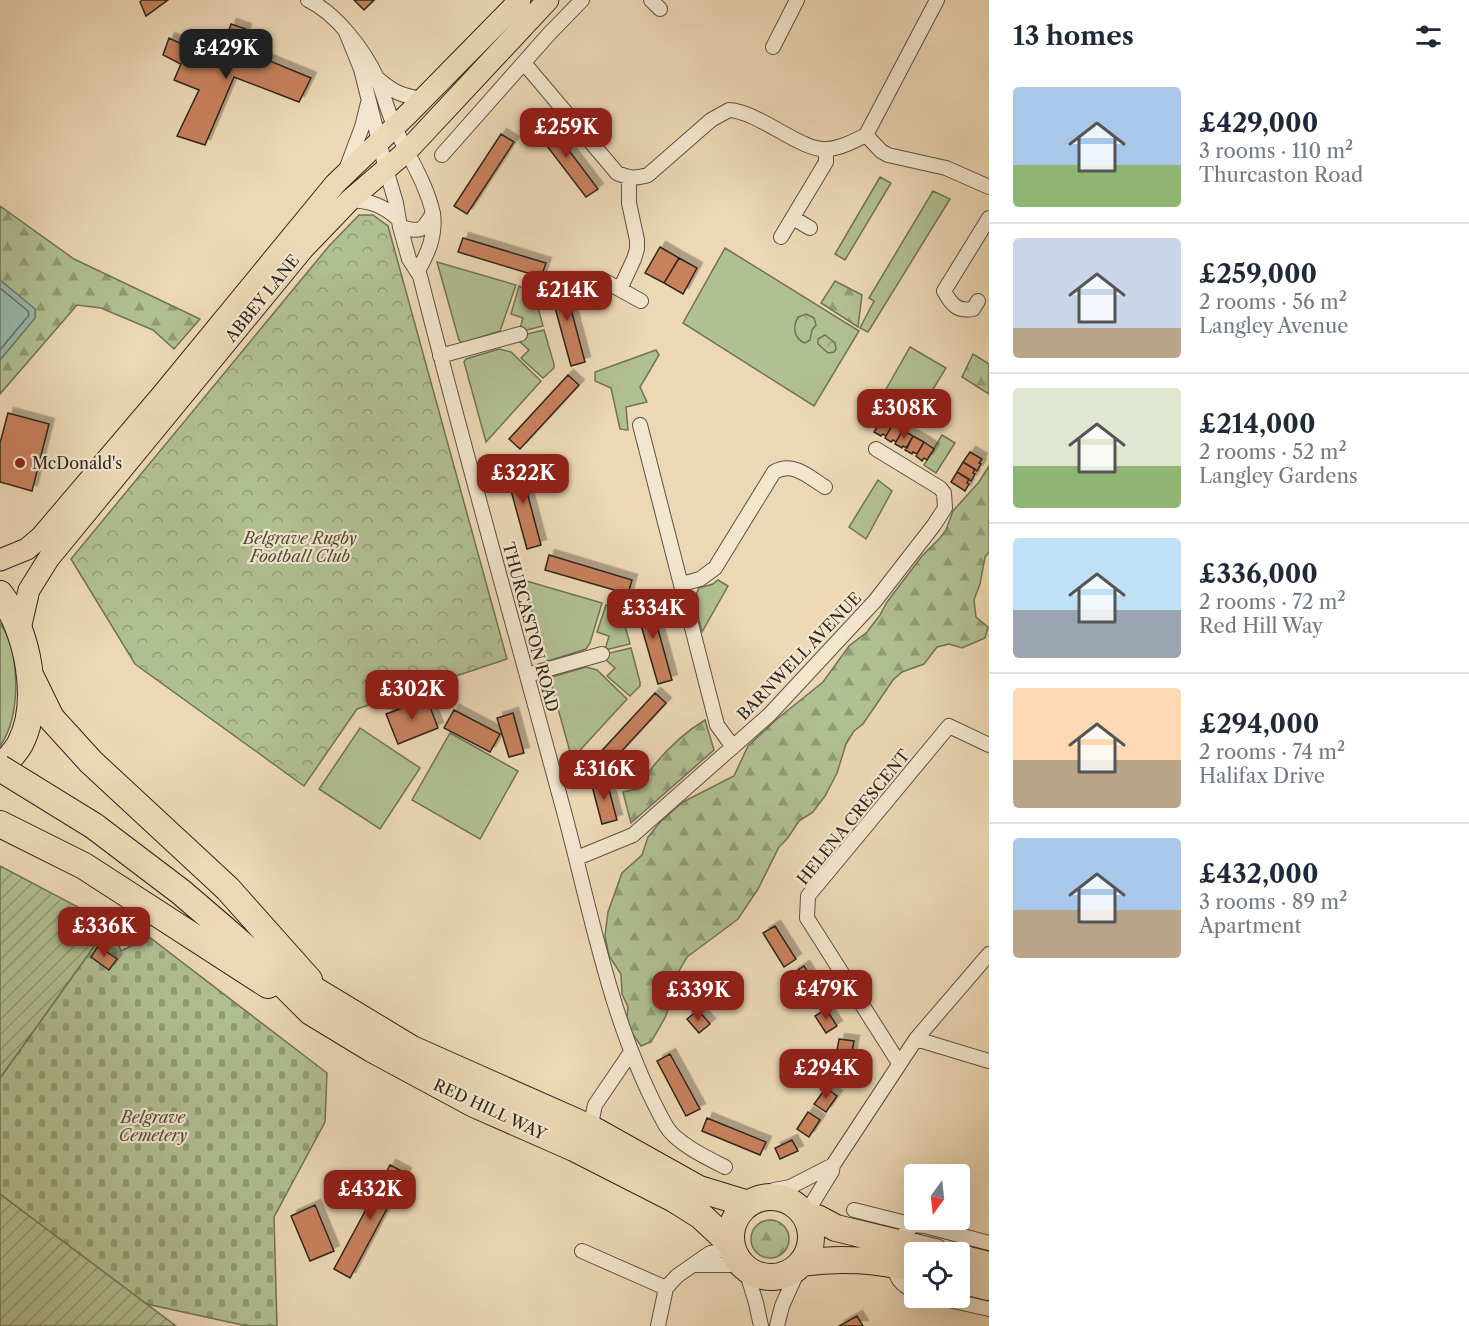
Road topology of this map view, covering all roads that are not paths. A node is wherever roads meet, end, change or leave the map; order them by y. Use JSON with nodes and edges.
{"nodes":[{"id":1,"x":520,"y":0,"type":"edge"},
{"id":2,"x":548,"y":0,"type":"edge"},
{"id":3,"x":582,"y":0,"type":"edge"},
{"id":4,"x":797,"y":0,"type":"edge"},
{"id":5,"x":937,"y":0,"type":"edge"},
{"id":6,"x":317,"y":2,"type":"edge"},
{"id":7,"x":346,"y":32,"type":"junction"},
{"id":8,"x":773,"y":47,"type":"dead end"},
{"id":9,"x":524,"y":63,"type":"junction"},
{"id":10,"x":377,"y":78,"type":"junction"},
{"id":11,"x":369,"y":99,"type":"junction"},
{"id":12,"x":423,"y":99,"type":"junction"},
{"id":13,"x":394,"y":126,"type":"junction"},
{"id":14,"x":866,"y":135,"type":"junction"},
{"id":15,"x":379,"y":141,"type":"junction"},
{"id":16,"x":826,"y":149,"type":"junction"},
{"id":17,"x":406,"y":151,"type":"junction"},
{"id":18,"x":442,"y":155,"type":"dead end"},
{"id":19,"x":386,"y":169,"type":"junction"},
{"id":20,"x":345,"y":175,"type":"junction"},
{"id":21,"x":629,"y":178,"type":"junction"},
{"id":22,"x":989,"y":187,"type":"edge"},
{"id":23,"x":350,"y":200,"type":"junction"},
{"id":24,"x":433,"y":213,"type":"junction"},
{"id":25,"x":793,"y":218,"type":"junction"},
{"id":26,"x":989,"y":218,"type":"edge"},
{"id":27,"x":398,"y":223,"type":"junction"},
{"id":28,"x":810,"y":228,"type":"dead end"},
{"id":29,"x":781,"y":237,"type":"dead end"},
{"id":30,"x":418,"y":271,"type":"junction"},
{"id":31,"x":601,"y":279,"type":"dead end"},
{"id":32,"x":620,"y":289,"type":"junction"},
{"id":33,"x":641,"y":301,"type":"dead end"},
{"id":34,"x":978,"y":301,"type":"dead end"},
{"id":35,"x":520,"y":334,"type":"dead end"},
{"id":36,"x":440,"y":356,"type":"junction"},
{"id":37,"x":640,"y":425,"type":"dead end"},
{"id":38,"x":876,"y":449,"type":"dead end"},
{"id":39,"x":825,"y":487,"type":"dead end"},
{"id":40,"x":0,"y":560,"type":"edge"},
{"id":41,"x":682,"y":584,"type":"junction"},
{"id":42,"x":0,"y":594,"type":"edge"},
{"id":43,"x":20,"y":629,"type":"junction"},
{"id":44,"x":602,"y":654,"type":"dead end"},
{"id":45,"x":528,"y":675,"type":"junction"},
{"id":46,"x":31,"y":677,"type":"junction"},
{"id":47,"x":989,"y":745,"type":"edge"},
{"id":48,"x":733,"y":747,"type":"junction"},
{"id":49,"x":0,"y":769,"type":"edge"},
{"id":50,"x":0,"y":824,"type":"edge"},
{"id":51,"x":577,"y":858,"type":"junction"},
{"id":52,"x":989,"y":954,"type":"edge"},
{"id":53,"x":317,"y":1004,"type":"junction"},
{"id":54,"x":916,"y":1040,"type":"junction"},
{"id":55,"x":631,"y":1052,"type":"junction"},
{"id":56,"x":989,"y":1061,"type":"edge"},
{"id":57,"x":899,"y":1064,"type":"junction"},
{"id":58,"x":590,"y":1128,"type":"junction"},
{"id":59,"x":833,"y":1165,"type":"junction"},
{"id":60,"x":725,"y":1167,"type":"dead end"},
{"id":61,"x":758,"y":1200,"type":"junction"},
{"id":62,"x":854,"y":1210,"type":"dead end"},
{"id":63,"x":806,"y":1217,"type":"junction"},
{"id":64,"x":912,"y":1242,"type":"edge"},
{"id":65,"x":989,"y":1243,"type":"edge"},
{"id":66,"x":904,"y":1248,"type":"edge"},
{"id":67,"x":904,"y":1249,"type":"edge"},
{"id":68,"x":904,"y":1250,"type":"edge"},
{"id":69,"x":582,"y":1251,"type":"dead end"},
{"id":70,"x":738,"y":1256,"type":"junction"},
{"id":71,"x":904,"y":1256,"type":"edge"},
{"id":72,"x":970,"y":1260,"type":"edge"},
{"id":73,"x":801,"y":1264,"type":"junction"},
{"id":74,"x":694,"y":1265,"type":"junction"},
{"id":75,"x":989,"y":1265,"type":"edge"},
{"id":76,"x":970,"y":1282,"type":"edge"},
{"id":77,"x":904,"y":1287,"type":"edge"},
{"id":78,"x":989,"y":1287,"type":"edge"},
{"id":79,"x":666,"y":1288,"type":"junction"},
{"id":80,"x":970,"y":1305,"type":"edge"},
{"id":81,"x":989,"y":1309,"type":"edge"},
{"id":82,"x":657,"y":1326,"type":"edge"},
{"id":83,"x":761,"y":1326,"type":"edge"},
{"id":84,"x":777,"y":1326,"type":"edge"}],
"edges":[{"from":1,"to":12,"type":"main road","name":"ABBEY LANE"},
{"from":2,"to":17,"type":"main road","name":"ABBEY LANE"},
{"from":3,"to":9,"type":"street"},
{"from":4,"to":8,"type":"street"},
{"from":5,"to":14,"type":"street"},
{"from":6,"to":7,"type":"street","name":"THURCASTON ROAD"},
{"from":7,"to":10,"type":"street","name":"THURCASTON ROAD"},
{"from":7,"to":11,"type":"street","name":"THURCASTON ROAD"},
{"from":9,"to":18,"type":"street"},
{"from":9,"to":21,"type":"street"},
{"from":10,"to":12,"type":"street","name":"THURCASTON ROAD"},
{"from":10,"to":13,"type":"street","name":"THURCASTON ROAD"},
{"from":11,"to":15,"type":"street","name":"THURCASTON ROAD"},
{"from":11,"to":20,"type":"street","name":"THURCASTON ROAD"},
{"from":12,"to":13,"type":"main road","name":"ABBEY LANE"},
{"from":13,"to":15,"type":"main road","name":"ABBEY LANE"},
{"from":13,"to":17,"type":"street","name":"THURCASTON ROAD"},
{"from":14,"to":16,"type":"street"},
{"from":14,"to":22,"type":"street"},
{"from":15,"to":19,"type":"street","name":"THURCASTON ROAD"},
{"from":15,"to":20,"type":"main road","name":"ABBEY LANE"},
{"from":16,"to":21,"type":"street"},
{"from":16,"to":25,"type":"street"},
{"from":17,"to":19,"type":"main road","name":"ABBEY LANE"},
{"from":17,"to":24,"type":"street","name":"THURCASTON ROAD"},
{"from":19,"to":23,"type":"main road","name":"ABBEY LANE"},
{"from":19,"to":27,"type":"street","name":"THURCASTON ROAD"},
{"from":20,"to":40,"type":"main road","name":"ABBEY LANE"},
{"from":21,"to":32,"type":"street"},
{"from":23,"to":27,"type":"street"},
{"from":23,"to":43,"type":"main road","name":"ABBEY LANE"},
{"from":24,"to":27,"type":"street"},
{"from":24,"to":30,"type":"street","name":"THURCASTON ROAD"},
{"from":25,"to":28,"type":"street"},
{"from":25,"to":29,"type":"street"},
{"from":26,"to":34,"type":"street"},
{"from":27,"to":30,"type":"street","name":"THURCASTON ROAD"},
{"from":30,"to":36,"type":"street","name":"THURCASTON ROAD"},
{"from":31,"to":32,"type":"street"},
{"from":32,"to":33,"type":"street"},
{"from":35,"to":36,"type":"street"},
{"from":36,"to":45,"type":"street","name":"THURCASTON ROAD"},
{"from":37,"to":41,"type":"street"},
{"from":38,"to":48,"type":"street","name":"BARNWELL AVENUE"},
{"from":39,"to":41,"type":"street"},
{"from":41,"to":48,"type":"street"},
{"from":42,"to":43,"type":"highway"},
{"from":43,"to":46,"type":"highway"},
{"from":44,"to":45,"type":"street"},
{"from":45,"to":51,"type":"street","name":"THURCASTON ROAD"},
{"from":46,"to":49,"type":"highway"},
{"from":46,"to":53,"type":"highway"},
{"from":47,"to":57,"type":"street","name":"HELENA CRESCENT"},
{"from":48,"to":51,"type":"street","name":"BARNWELL AVENUE"},
{"from":49,"to":53,"type":"highway","name":"RED HILL WAY","bridge":true},
{"from":50,"to":53,"type":"highway"},
{"from":51,"to":55,"type":"street","name":"THURCASTON ROAD"},
{"from":52,"to":54,"type":"street"},
{"from":53,"to":58,"type":"highway","name":"RED HILL WAY"},
{"from":53,"to":70,"type":"highway","name":"RED HILL WAY"},
{"from":54,"to":56,"type":"street"},
{"from":54,"to":57,"type":"street"},
{"from":55,"to":58,"type":"street"},
{"from":55,"to":60,"type":"street","name":"THURCASTON ROAD"},
{"from":57,"to":59,"type":"street"},
{"from":58,"to":61,"type":"highway","name":"RED HILL WAY"},
{"from":59,"to":61,"type":"street"},
{"from":59,"to":63,"type":"street"},
{"from":61,"to":63,"type":"highway"},
{"from":61,"to":70,"type":"highway"},
{"from":62,"to":66,"type":"street"},
{"from":63,"to":67,"type":"highway"},
{"from":63,"to":73,"type":"highway"},
{"from":64,"to":65,"type":"street"},
{"from":68,"to":73,"type":"highway"},
{"from":69,"to":79,"type":"street"},
{"from":70,"to":73,"type":"highway"},
{"from":70,"to":74,"type":"street"},
{"from":70,"to":74,"type":"street"},
{"from":70,"to":83,"type":"street"},
{"from":71,"to":77,"type":"street"},
{"from":72,"to":75,"type":"highway"},
{"from":73,"to":84,"type":"street"},
{"from":74,"to":79,"type":"street"},
{"from":76,"to":78,"type":"highway"},
{"from":79,"to":82,"type":"street"},
{"from":80,"to":81,"type":"street"}]}
